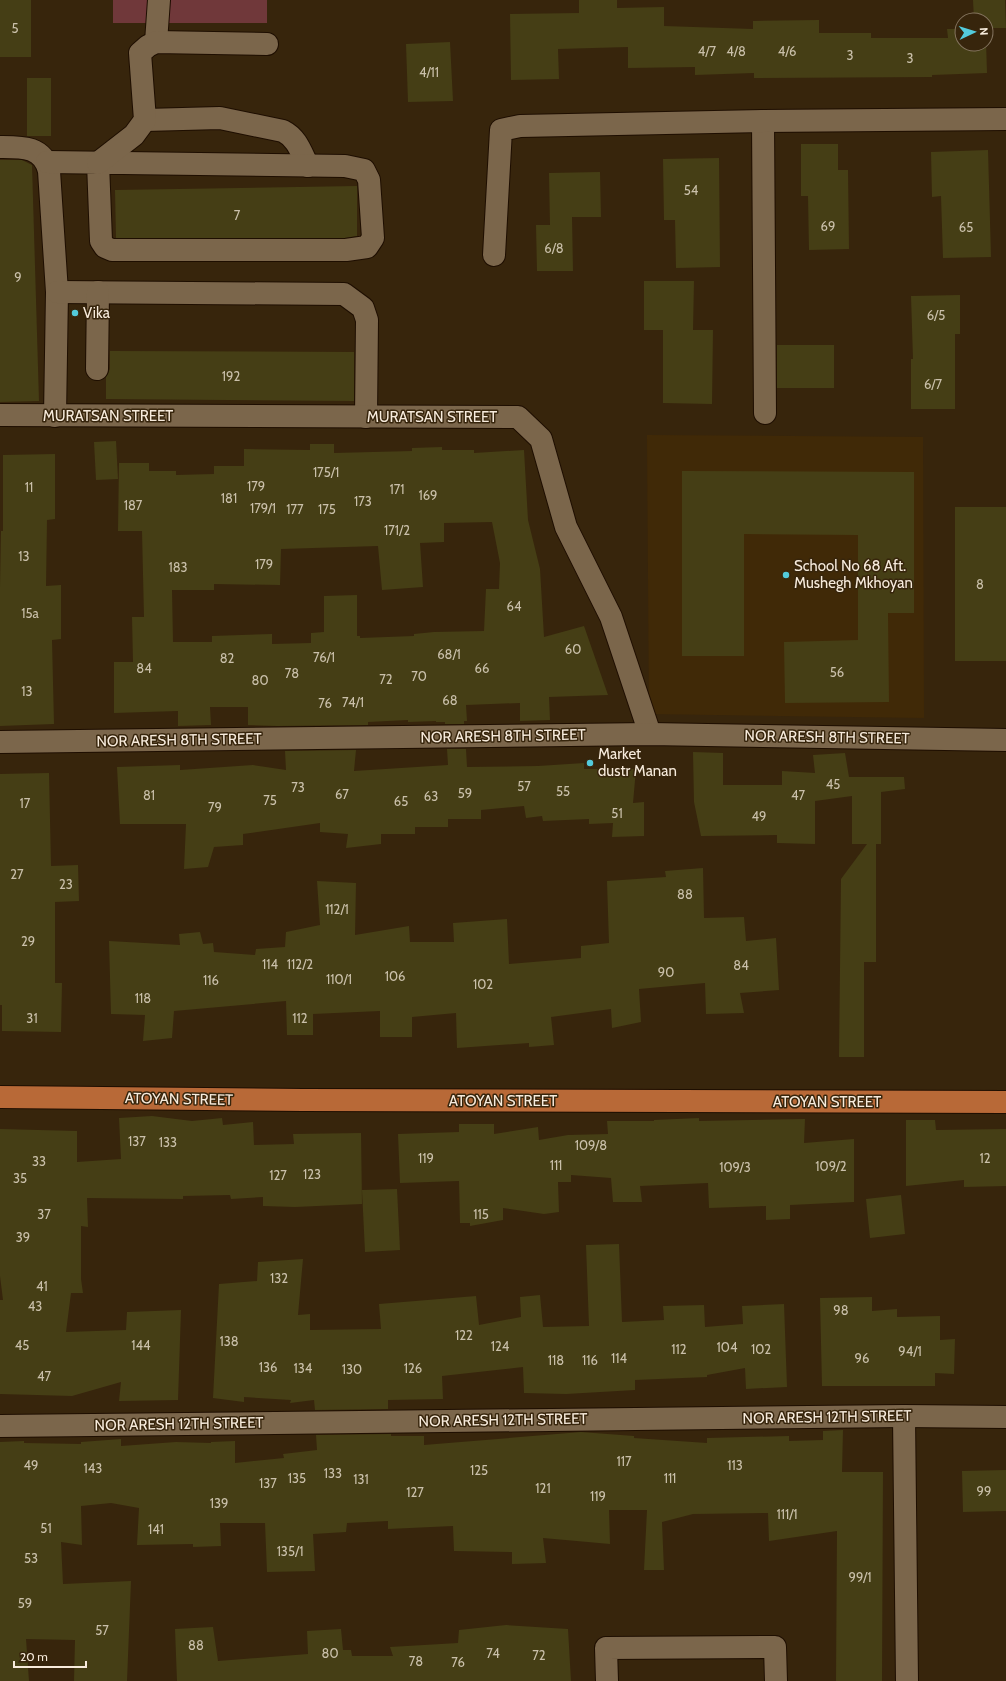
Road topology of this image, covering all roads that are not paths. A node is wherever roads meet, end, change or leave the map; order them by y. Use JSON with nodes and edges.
{"nodes":[{"id":1,"x":159,"y":0,"type":"edge"},
{"id":2,"x":156,"y":42,"type":"junction"},
{"id":3,"x":267,"y":44,"type":"dead end"},
{"id":4,"x":1006,"y":119,"type":"edge"},
{"id":5,"x":145,"y":120,"type":"junction"},
{"id":6,"x":764,"y":121,"type":"junction"},
{"id":7,"x":0,"y":147,"type":"edge"},
{"id":8,"x":47,"y":162,"type":"junction"},
{"id":9,"x":98,"y":163,"type":"junction"},
{"id":10,"x":308,"y":166,"type":"junction"},
{"id":11,"x":494,"y":255,"type":"dead end"},
{"id":12,"x":57,"y":292,"type":"junction"},
{"id":13,"x":98,"y":292,"type":"junction"},
{"id":14,"x":97,"y":369,"type":"dead end"},
{"id":15,"x":765,"y":414,"type":"dead end"},
{"id":16,"x":0,"y":416,"type":"edge"},
{"id":17,"x":55,"y":416,"type":"junction"},
{"id":18,"x":366,"y":417,"type":"junction"},
{"id":19,"x":650,"y":734,"type":"junction"},
{"id":20,"x":1006,"y":740,"type":"edge"},
{"id":21,"x":0,"y":742,"type":"edge"},
{"id":22,"x":0,"y":1097,"type":"edge"},
{"id":23,"x":1006,"y":1102,"type":"edge"},
{"id":24,"x":904,"y":1416,"type":"junction"},
{"id":25,"x":1006,"y":1417,"type":"edge"},
{"id":26,"x":0,"y":1426,"type":"edge"},
{"id":27,"x":607,"y":1681,"type":"edge"},
{"id":28,"x":776,"y":1681,"type":"edge"},
{"id":29,"x":907,"y":1681,"type":"edge"}],
"edges":[{"from":1,"to":2,"type":"street"},
{"from":2,"to":3,"type":"street"},
{"from":2,"to":5,"type":"street"},
{"from":4,"to":6,"type":"street"},
{"from":5,"to":9,"type":"street"},
{"from":5,"to":10,"type":"street"},
{"from":6,"to":11,"type":"street"},
{"from":6,"to":15,"type":"street"},
{"from":7,"to":8,"type":"street"},
{"from":8,"to":9,"type":"street"},
{"from":8,"to":12,"type":"street"},
{"from":9,"to":10,"type":"street"},
{"from":9,"to":10,"type":"street"},
{"from":12,"to":13,"type":"street"},
{"from":12,"to":17,"type":"street"},
{"from":13,"to":14,"type":"street"},
{"from":13,"to":18,"type":"street"},
{"from":16,"to":17,"type":"street","name":"MURATSAN STREET"},
{"from":17,"to":18,"type":"street","name":"MURATSAN STREET"},
{"from":18,"to":19,"type":"street","name":"MURATSAN STREET"},
{"from":19,"to":20,"type":"street","name":"NOR ARESH 8TH STREET"},
{"from":19,"to":21,"type":"street","name":"NOR ARESH 8TH STREET"},
{"from":22,"to":23,"type":"main road","name":"ATOYAN STREET"},
{"from":24,"to":25,"type":"street","name":"NOR ARESH 12TH STREET"},
{"from":24,"to":26,"type":"street","name":"NOR ARESH 12TH STREET"},
{"from":24,"to":29,"type":"street"},
{"from":27,"to":28,"type":"street"}]}
